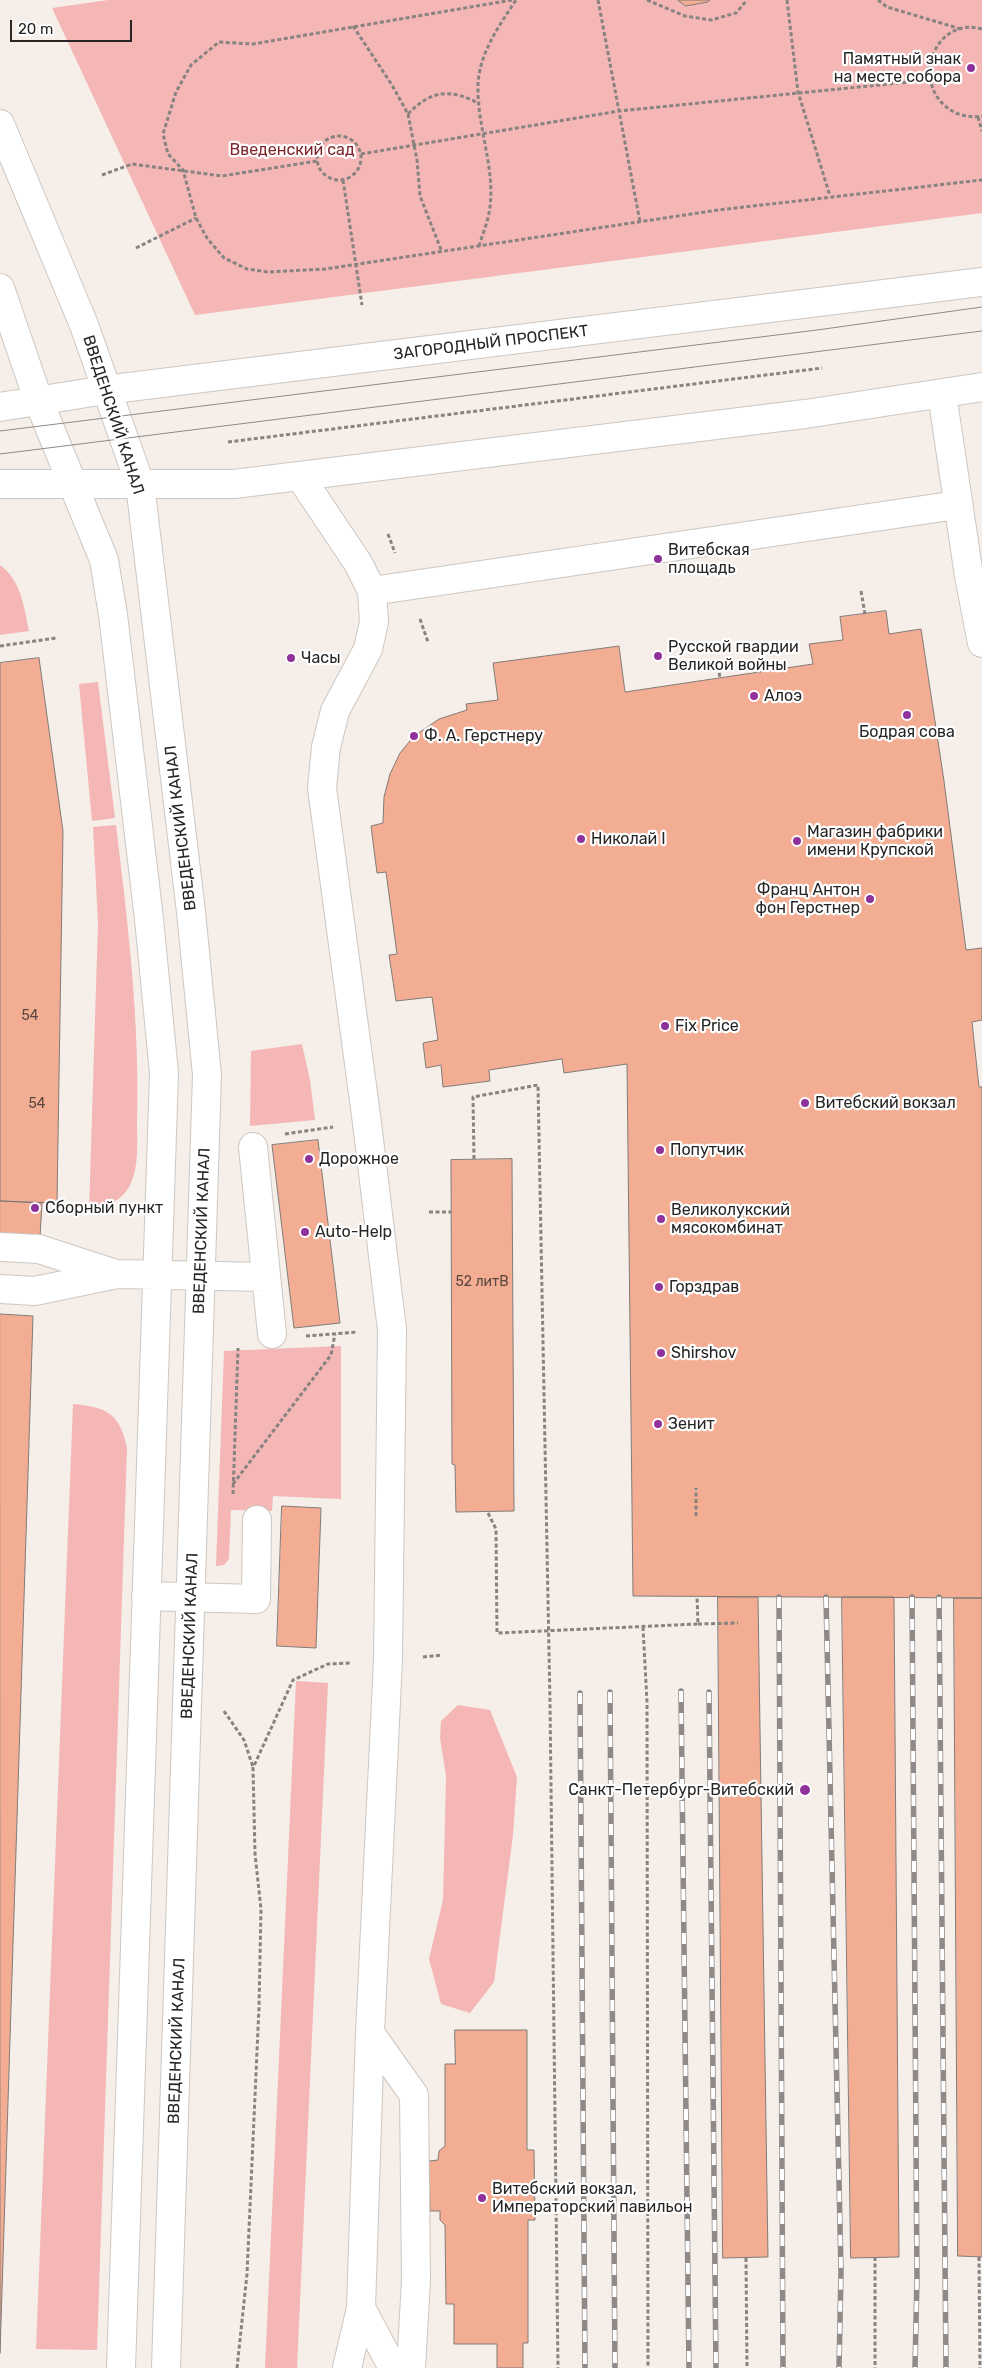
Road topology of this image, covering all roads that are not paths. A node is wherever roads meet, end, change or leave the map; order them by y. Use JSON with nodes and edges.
{"nodes":[{"id":1,"x":0,"y":124,"type":"edge"},
{"id":2,"x":982,"y":282,"type":"edge"},
{"id":3,"x":0,"y":288,"type":"edge"},
{"id":4,"x":982,"y":387,"type":"edge"},
{"id":5,"x":106,"y":390,"type":"junction"},
{"id":6,"x":942,"y":394,"type":"junction"},
{"id":7,"x":39,"y":402,"type":"junction"},
{"id":8,"x":0,"y":406,"type":"edge"},
{"id":9,"x":301,"y":478,"type":"junction"},
{"id":10,"x":0,"y":484,"type":"edge"},
{"id":11,"x":71,"y":484,"type":"junction"},
{"id":12,"x":140,"y":484,"type":"junction"},
{"id":13,"x":958,"y":505,"type":"junction"},
{"id":14,"x":372,"y":591,"type":"junction"},
{"id":15,"x":982,"y":643,"type":"edge"},
{"id":16,"x":253,"y":1147,"type":"dead end"},
{"id":17,"x":0,"y":1248,"type":"edge"},
{"id":18,"x":117,"y":1274,"type":"junction"},
{"id":19,"x":157,"y":1275,"type":"junction"},
{"id":20,"x":201,"y":1275,"type":"junction"},
{"id":21,"x":266,"y":1277,"type":"junction"},
{"id":22,"x":0,"y":1289,"type":"edge"},
{"id":23,"x":272,"y":1334,"type":"road end"},
{"id":24,"x":258,"y":1520,"type":"road end"},
{"id":25,"x":146,"y":1596,"type":"junction"},
{"id":26,"x":191,"y":1597,"type":"junction"},
{"id":27,"x":370,"y":2033,"type":"junction"},
{"id":28,"x":361,"y":2308,"type":"junction"},
{"id":29,"x":122,"y":2368,"type":"edge"},
{"id":30,"x":166,"y":2368,"type":"edge"},
{"id":31,"x":347,"y":2368,"type":"edge"},
{"id":32,"x":393,"y":2368,"type":"edge"},
{"id":33,"x":410,"y":2368,"type":"edge"}],
"edges":[{"from":1,"to":5,"type":"street","name":"ВВЕДЕНСКИЙ КАНАЛ"},
{"from":2,"to":5,"type":"street","name":"ЗАГОРОДНЫЙ ПРОСПЕКТ"},
{"from":3,"to":7,"type":"street"},
{"from":4,"to":6,"type":"street"},
{"from":5,"to":7,"type":"street","name":"ЗАГОРОДНЫЙ ПРОСПЕКТ"},
{"from":5,"to":12,"type":"street","name":"ВВЕДЕНСКИЙ КАНАЛ"},
{"from":6,"to":9,"type":"street"},
{"from":6,"to":13,"type":"street"},
{"from":7,"to":8,"type":"street","name":"ЗАГОРОДНЫЙ ПРОСПЕКТ"},
{"from":7,"to":11,"type":"street"},
{"from":9,"to":12,"type":"street"},
{"from":9,"to":14,"type":"street"},
{"from":10,"to":11,"type":"street"},
{"from":11,"to":12,"type":"street"},
{"from":11,"to":19,"type":"street"},
{"from":12,"to":20,"type":"street","name":"ВВЕДЕНСКИЙ КАНАЛ"},
{"from":13,"to":14,"type":"street"},
{"from":13,"to":15,"type":"street"},
{"from":14,"to":27,"type":"street"},
{"from":16,"to":21,"type":"street"},
{"from":17,"to":18,"type":"street"},
{"from":18,"to":19,"type":"street"},
{"from":18,"to":22,"type":"street"},
{"from":19,"to":20,"type":"street"},
{"from":19,"to":25,"type":"street"},
{"from":20,"to":21,"type":"street"},
{"from":20,"to":26,"type":"street","name":"ВВЕДЕНСКИЙ КАНАЛ"},
{"from":21,"to":23,"type":"street"},
{"from":24,"to":26,"type":"street"},
{"from":25,"to":26,"type":"street"},
{"from":25,"to":29,"type":"street"},
{"from":26,"to":30,"type":"street","name":"ВВЕДЕНСКИЙ КАНАЛ"},
{"from":27,"to":28,"type":"street"},
{"from":27,"to":33,"type":"street"},
{"from":28,"to":31,"type":"street"},
{"from":28,"to":32,"type":"street"}]}
